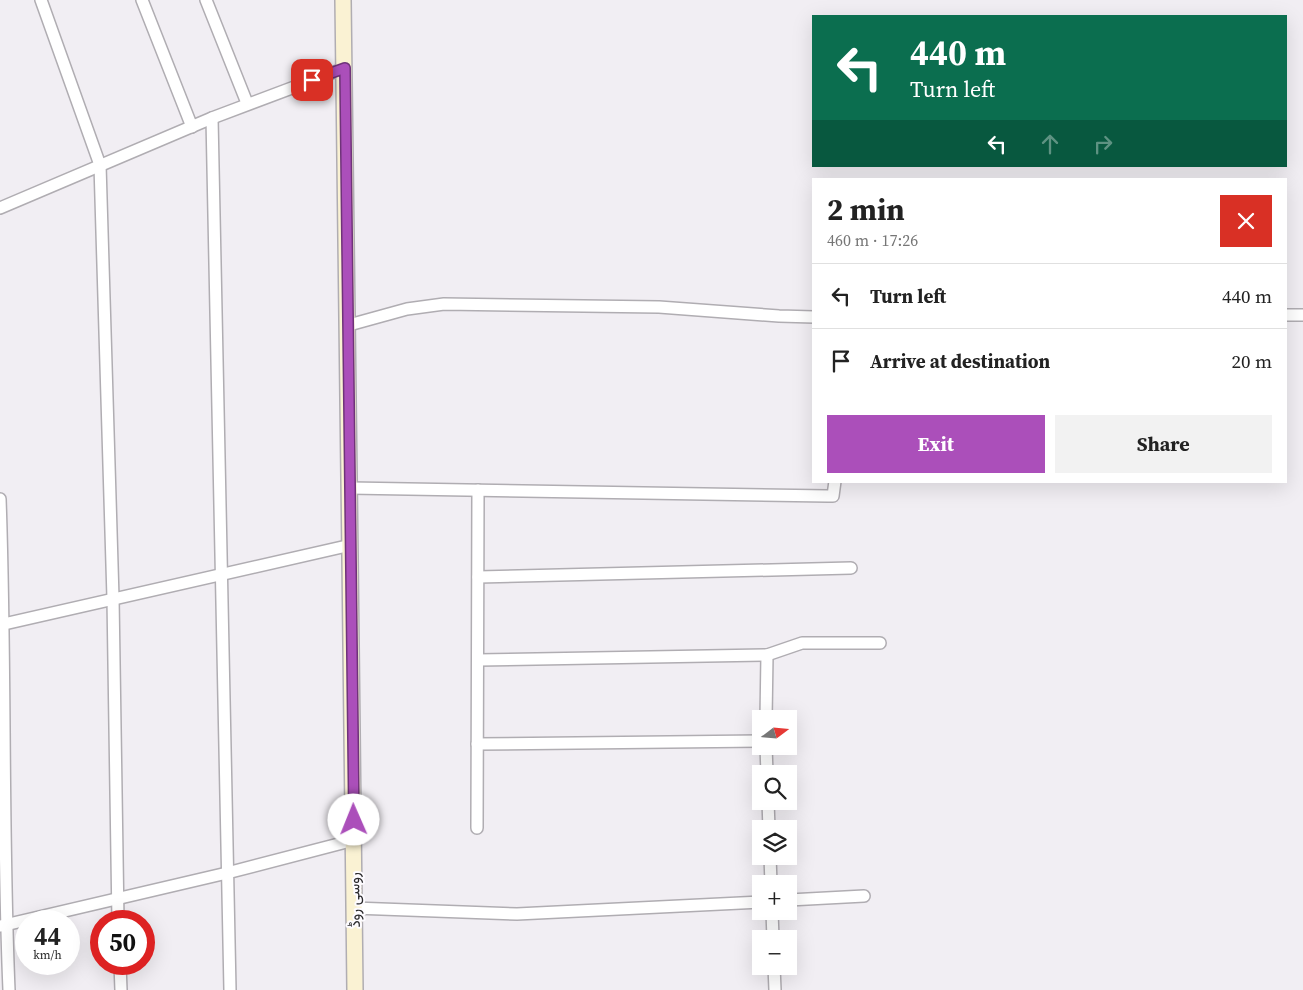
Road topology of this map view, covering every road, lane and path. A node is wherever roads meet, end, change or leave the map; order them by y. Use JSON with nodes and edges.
{"nodes":[{"id":1,"x":41,"y":0,"type":"edge"},
{"id":2,"x":142,"y":0,"type":"edge"},
{"id":3,"x":206,"y":0,"type":"edge"},
{"id":4,"x":343,"y":0,"type":"edge"},
{"id":5,"x":345,"y":68,"type":"junction"},
{"id":6,"x":247,"y":103,"type":"junction"},
{"id":7,"x":212,"y":118,"type":"junction"},
{"id":8,"x":192,"y":127,"type":"junction"},
{"id":9,"x":100,"y":165,"type":"junction"},
{"id":10,"x":0,"y":208,"type":"edge"},
{"id":11,"x":1287,"y":315,"type":"edge"},
{"id":12,"x":1303,"y":315,"type":"edge"},
{"id":13,"x":812,"y":317,"type":"edge"},
{"id":14,"x":349,"y":325,"type":"junction"},
{"id":15,"x":835,"y":483,"type":"edge"},
{"id":16,"x":350,"y":488,"type":"junction"},
{"id":17,"x":478,"y":490,"type":"junction"},
{"id":18,"x":0,"y":499,"type":"edge"},
{"id":19,"x":351,"y":545,"type":"junction"},
{"id":20,"x":851,"y":568,"type":"dead end"},
{"id":21,"x":222,"y":574,"type":"junction"},
{"id":22,"x":478,"y":577,"type":"junction"},
{"id":23,"x":113,"y":598,"type":"junction"},
{"id":24,"x":2,"y":625,"type":"edge"},
{"id":25,"x":880,"y":643,"type":"dead end"},
{"id":26,"x":767,"y":655,"type":"junction"},
{"id":27,"x":478,"y":660,"type":"junction"},
{"id":28,"x":766,"y":710,"type":"edge"},
{"id":29,"x":752,"y":741,"type":"edge"},
{"id":30,"x":477,"y":744,"type":"junction"},
{"id":31,"x":477,"y":828,"type":"dead end"},
{"id":32,"x":354,"y":840,"type":"junction"},
{"id":33,"x":227,"y":873,"type":"junction"},
{"id":34,"x":864,"y":896,"type":"dead end"},
{"id":35,"x":117,"y":899,"type":"junction"},
{"id":36,"x":797,"y":900,"type":"edge"},
{"id":37,"x":752,"y":902,"type":"edge"},
{"id":38,"x":354,"y":908,"type":"junction"},
{"id":39,"x":118,"y":910,"type":"edge"},
{"id":40,"x":3,"y":925,"type":"edge"},
{"id":41,"x":120,"y":975,"type":"edge"},
{"id":42,"x":774,"y":975,"type":"edge"},
{"id":43,"x":8,"y":990,"type":"edge"},
{"id":44,"x":121,"y":990,"type":"edge"},
{"id":45,"x":230,"y":990,"type":"edge"},
{"id":46,"x":355,"y":990,"type":"edge"},
{"id":47,"x":775,"y":990,"type":"edge"}],
"edges":[{"from":1,"to":9,"type":"street"},
{"from":2,"to":8,"type":"street"},
{"from":3,"to":6,"type":"street"},
{"from":4,"to":5,"type":"main road","name":"روسی روڈ"},
{"from":5,"to":6,"type":"street"},
{"from":5,"to":14,"type":"main road","name":"روسی روڈ"},
{"from":6,"to":7,"type":"street"},
{"from":7,"to":8,"type":"street"},
{"from":7,"to":21,"type":"street"},
{"from":8,"to":9,"type":"street"},
{"from":9,"to":10,"type":"street"},
{"from":9,"to":23,"type":"street"},
{"from":11,"to":12,"type":"street"},
{"from":13,"to":14,"type":"street"},
{"from":14,"to":16,"type":"main road","name":"روسی روڈ"},
{"from":15,"to":17,"type":"street"},
{"from":16,"to":17,"type":"street"},
{"from":16,"to":19,"type":"main road","name":"روسی روڈ"},
{"from":17,"to":22,"type":"street"},
{"from":18,"to":24,"type":"street"},
{"from":19,"to":21,"type":"street"},
{"from":19,"to":32,"type":"main road","name":"روسی روڈ"},
{"from":20,"to":22,"type":"street"},
{"from":21,"to":23,"type":"street"},
{"from":21,"to":33,"type":"street"},
{"from":22,"to":27,"type":"street"},
{"from":23,"to":24,"type":"street"},
{"from":23,"to":35,"type":"street"},
{"from":24,"to":40,"type":"street"},
{"from":25,"to":26,"type":"street"},
{"from":26,"to":27,"type":"street"},
{"from":26,"to":28,"type":"street"},
{"from":27,"to":30,"type":"street"},
{"from":29,"to":30,"type":"street"},
{"from":30,"to":31,"type":"street"},
{"from":32,"to":33,"type":"street"},
{"from":32,"to":38,"type":"main road","name":"روسی روڈ"},
{"from":33,"to":35,"type":"street"},
{"from":33,"to":45,"type":"street"},
{"from":34,"to":36,"type":"street"},
{"from":35,"to":39,"type":"street"},
{"from":35,"to":40,"type":"street"},
{"from":37,"to":38,"type":"street"},
{"from":38,"to":46,"type":"main road","name":"روسی روڈ"},
{"from":40,"to":43,"type":"street"},
{"from":41,"to":44,"type":"street"},
{"from":42,"to":47,"type":"street"}]}
